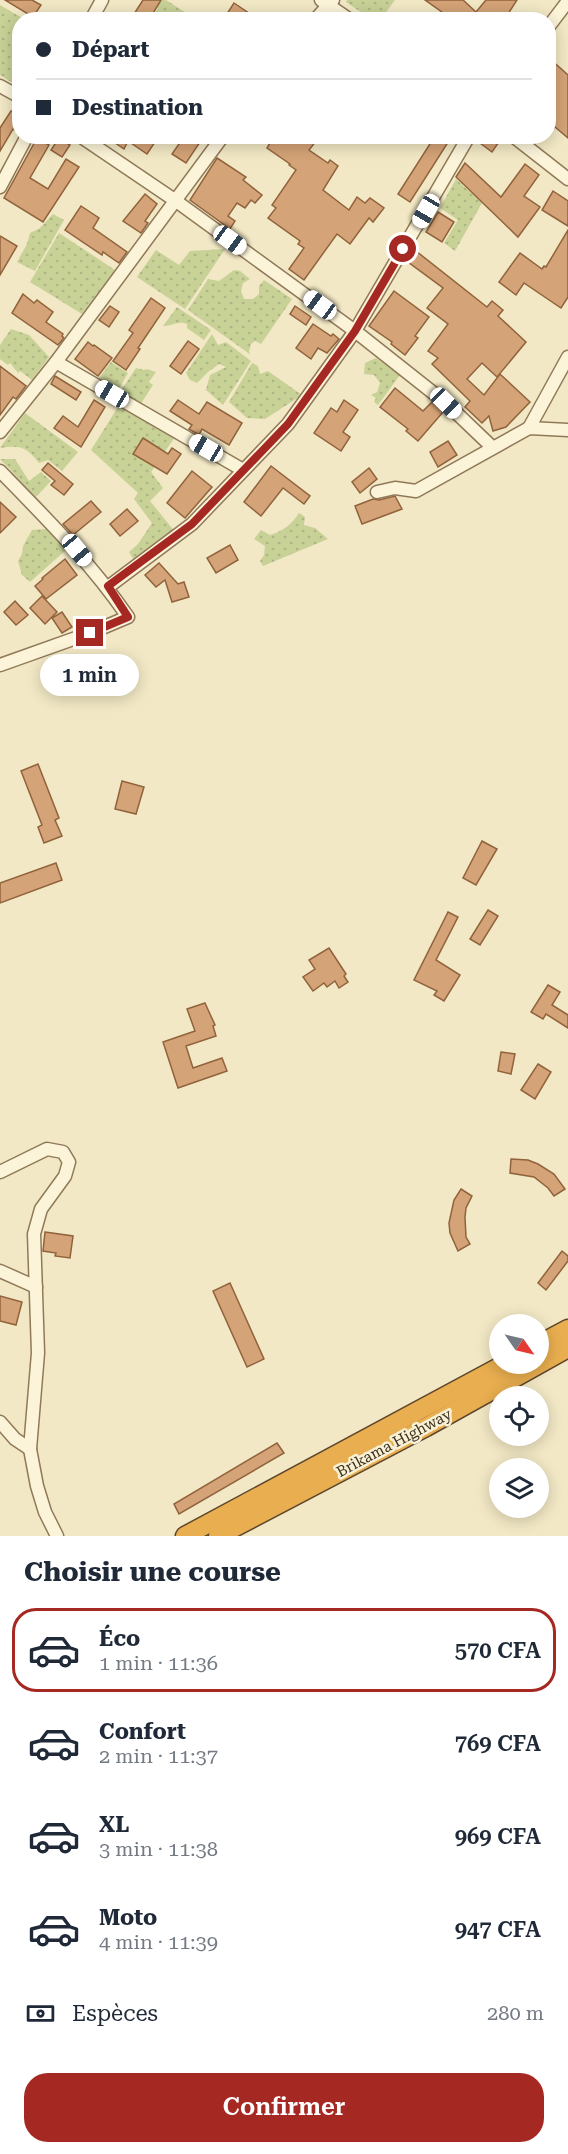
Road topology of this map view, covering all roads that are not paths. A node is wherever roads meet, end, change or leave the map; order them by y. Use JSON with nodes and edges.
{"nodes":[{"id":1,"x":568,"y":1,"type":"edge"},
{"id":2,"x":328,"y":2,"type":"edge"},
{"id":3,"x":340,"y":12,"type":"edge"},
{"id":4,"x":556,"y":17,"type":"edge"},
{"id":5,"x":23,"y":144,"type":"edge"},
{"id":6,"x":92,"y":144,"type":"edge"},
{"id":7,"x":217,"y":144,"type":"edge"},
{"id":8,"x":464,"y":144,"type":"edge"},
{"id":9,"x":523,"y":144,"type":"edge"},
{"id":10,"x":568,"y":179,"type":"edge"},
{"id":11,"x":0,"y":187,"type":"edge"},
{"id":12,"x":176,"y":201,"type":"junction"},
{"id":13,"x":355,"y":331,"type":"junction"},
{"id":14,"x":568,"y":357,"type":"edge"},
{"id":15,"x":56,"y":362,"type":"junction"},
{"id":16,"x":529,"y":428,"type":"junction"},
{"id":17,"x":568,"y":430,"type":"edge"},
{"id":18,"x":0,"y":432,"type":"edge"},
{"id":19,"x":492,"y":447,"type":"junction"},
{"id":20,"x":243,"y":470,"type":"junction"},
{"id":21,"x":0,"y":471,"type":"edge"},
{"id":22,"x":377,"y":492,"type":"dead end"},
{"id":23,"x":108,"y":586,"type":"junction"},
{"id":24,"x":0,"y":665,"type":"edge"},
{"id":25,"x":0,"y":1172,"type":"edge"},
{"id":26,"x":0,"y":1271,"type":"edge"},
{"id":27,"x":36,"y":1287,"type":"junction"},
{"id":28,"x":568,"y":1329,"type":"edge"},
{"id":29,"x":549,"y":1339,"type":"edge"},
{"id":30,"x":568,"y":1348,"type":"edge"},
{"id":31,"x":489,"y":1373,"type":"edge"},
{"id":32,"x":0,"y":1422,"type":"edge"},
{"id":33,"x":30,"y":1449,"type":"junction"},
{"id":34,"x":57,"y":1536,"type":"edge"},
{"id":35,"x":185,"y":1536,"type":"edge"},
{"id":36,"x":218,"y":1536,"type":"edge"}],
"edges":[{"from":1,"to":4,"type":"street"},
{"from":2,"to":3,"type":"street"},
{"from":5,"to":11,"type":"street"},
{"from":6,"to":12,"type":"street"},
{"from":7,"to":12,"type":"street"},
{"from":8,"to":13,"type":"street"},
{"from":9,"to":10,"type":"street"},
{"from":12,"to":13,"type":"street"},
{"from":12,"to":15,"type":"street"},
{"from":13,"to":19,"type":"street"},
{"from":13,"to":20,"type":"street"},
{"from":14,"to":16,"type":"street"},
{"from":15,"to":18,"type":"street"},
{"from":15,"to":20,"type":"street"},
{"from":16,"to":17,"type":"street"},
{"from":16,"to":19,"type":"street"},
{"from":19,"to":22,"type":"street"},
{"from":20,"to":23,"type":"street"},
{"from":21,"to":23,"type":"street"},
{"from":23,"to":24,"type":"street"},
{"from":25,"to":27,"type":"street"},
{"from":26,"to":27,"type":"street"},
{"from":27,"to":33,"type":"street"},
{"from":28,"to":29,"type":"highway"},
{"from":30,"to":36,"type":"highway","name":"Brikama Highway"},
{"from":31,"to":35,"type":"highway","name":"Brikama Highway"},
{"from":32,"to":33,"type":"street"},
{"from":33,"to":34,"type":"street"}]}
